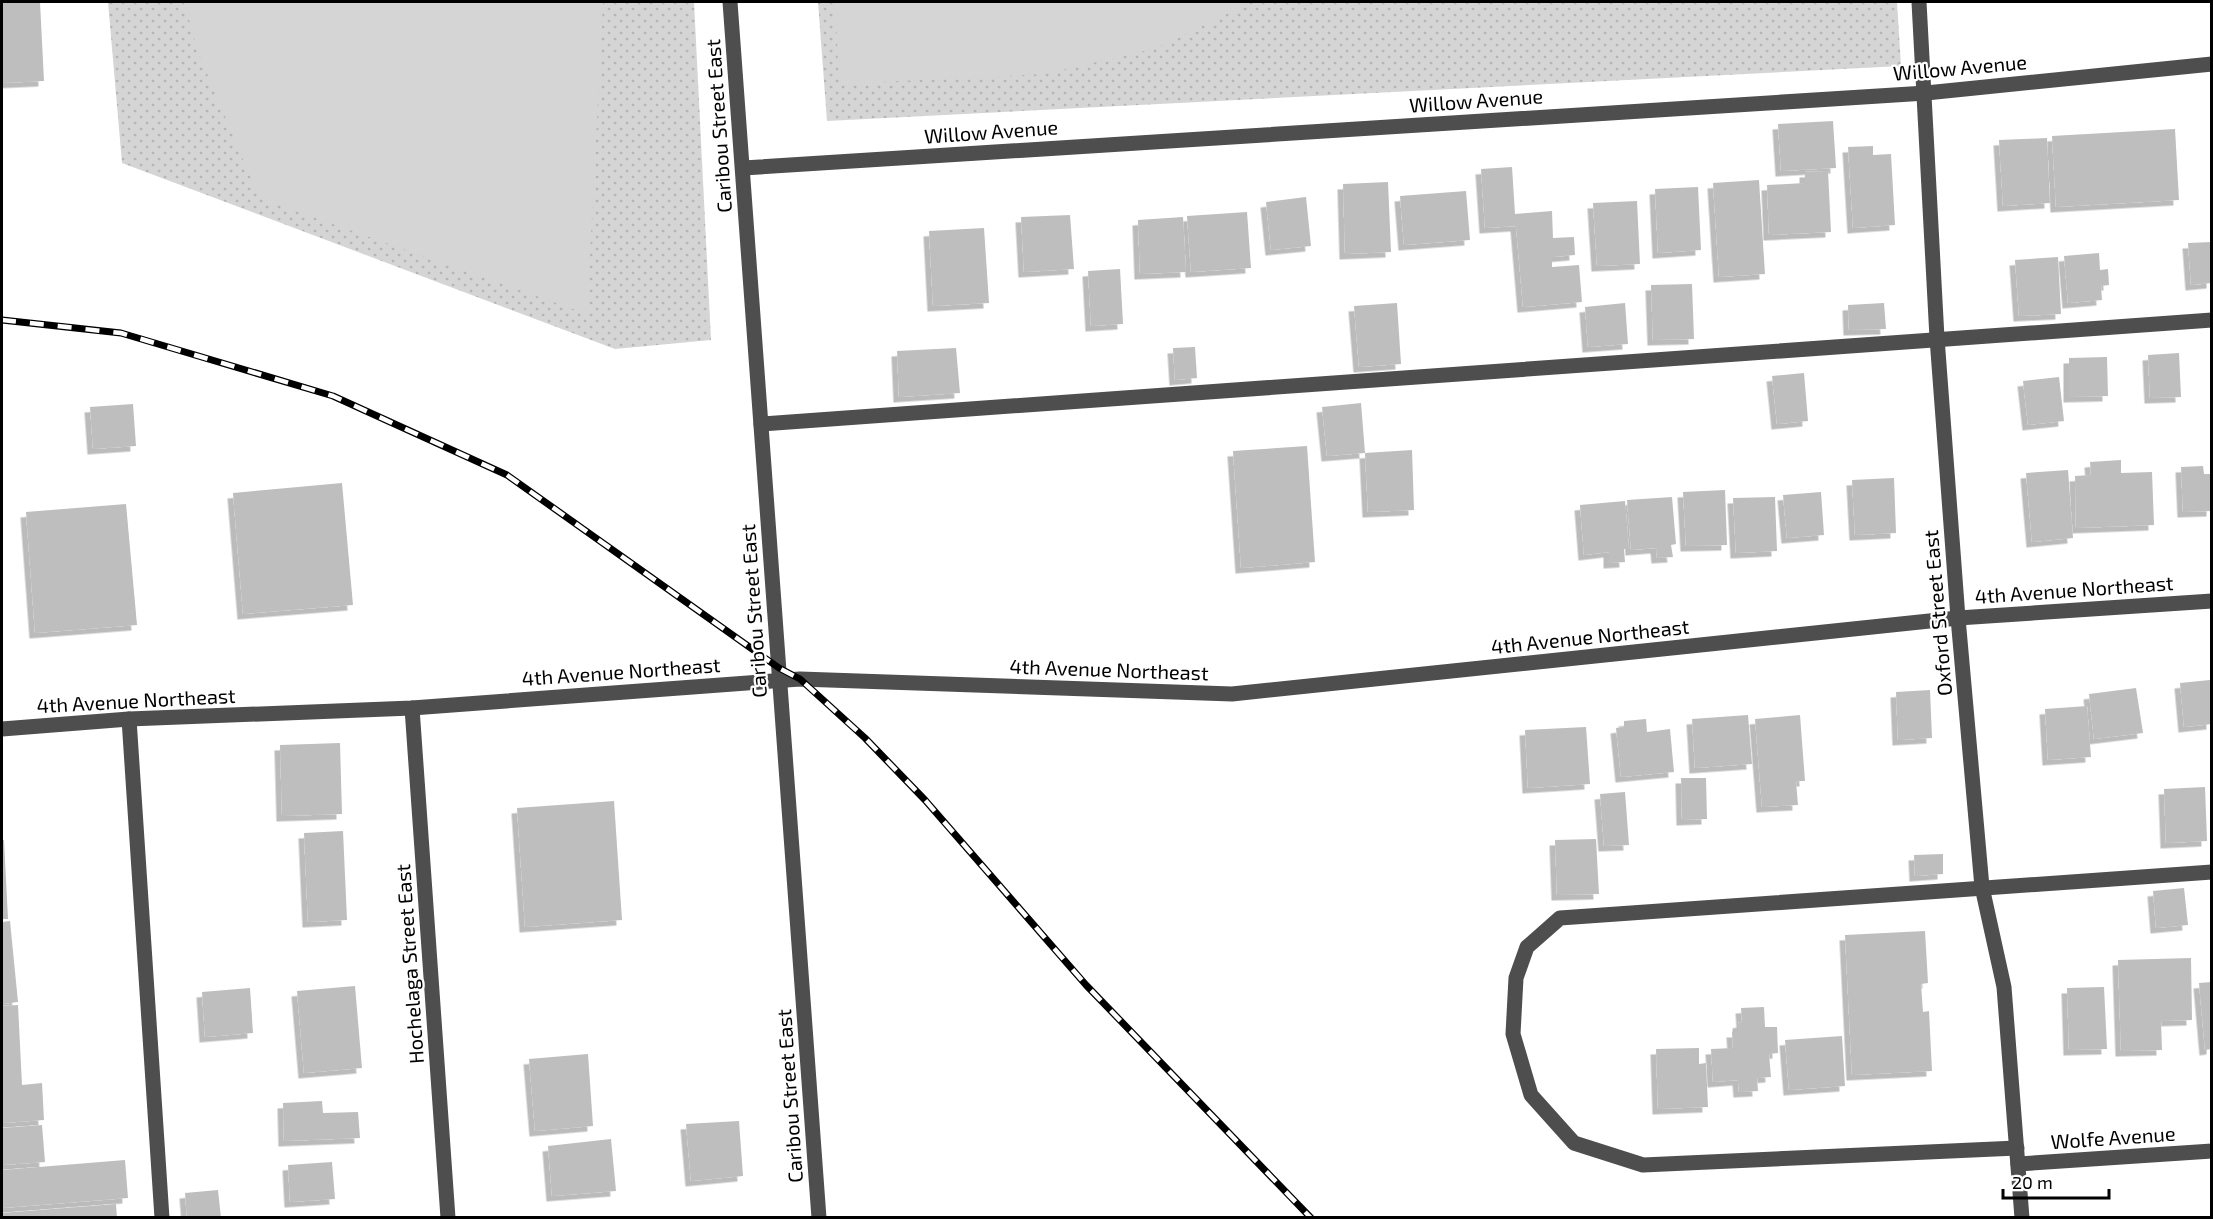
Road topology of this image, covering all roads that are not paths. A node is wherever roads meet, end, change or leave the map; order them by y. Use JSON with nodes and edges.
{"nodes":[{"id":1,"x":730,"y":2,"type":"edge"},
{"id":2,"x":1919,"y":2,"type":"edge"},
{"id":3,"x":2211,"y":64,"type":"edge"},
{"id":4,"x":1926,"y":93,"type":"junction"},
{"id":5,"x":743,"y":168,"type":"junction"},
{"id":6,"x":2211,"y":320,"type":"edge"},
{"id":7,"x":1937,"y":338,"type":"junction"},
{"id":8,"x":760,"y":424,"type":"junction"},
{"id":9,"x":2211,"y":601,"type":"edge"},
{"id":10,"x":1958,"y":618,"type":"junction"},
{"id":11,"x":780,"y":680,"type":"junction"},
{"id":12,"x":412,"y":708,"type":"junction"},
{"id":13,"x":129,"y":719,"type":"junction"},
{"id":14,"x":2,"y":729,"type":"edge"},
{"id":15,"x":2211,"y":872,"type":"edge"},
{"id":16,"x":1982,"y":887,"type":"junction"},
{"id":17,"x":2017,"y":1148,"type":"junction"},
{"id":18,"x":2211,"y":1151,"type":"edge"},
{"id":19,"x":2018,"y":1164,"type":"junction"},
{"id":20,"x":162,"y":1218,"type":"edge"},
{"id":21,"x":448,"y":1218,"type":"edge"},
{"id":22,"x":819,"y":1218,"type":"edge"},
{"id":23,"x":2022,"y":1218,"type":"edge"}],
"edges":[{"from":1,"to":5,"type":"street","name":"Caribou Street East"},
{"from":2,"to":4,"type":"street","name":"Oxford Street East"},
{"from":3,"to":4,"type":"street","name":"Willow Avenue"},
{"from":4,"to":5,"type":"street","name":"Willow Avenue"},
{"from":4,"to":7,"type":"street","name":"Oxford Street East"},
{"from":5,"to":8,"type":"street","name":"Caribou Street East"},
{"from":6,"to":7,"type":"street"},
{"from":7,"to":8,"type":"street"},
{"from":7,"to":10,"type":"street","name":"Oxford Street East"},
{"from":8,"to":11,"type":"street","name":"Caribou Street East"},
{"from":9,"to":10,"type":"street","name":"4th Avenue Northeast"},
{"from":10,"to":11,"type":"street","name":"4th Avenue Northeast"},
{"from":10,"to":16,"type":"street","name":"Oxford Street East"},
{"from":11,"to":12,"type":"street","name":"4th Avenue Northeast"},
{"from":11,"to":22,"type":"street","name":"Caribou Street East"},
{"from":12,"to":13,"type":"street","name":"4th Avenue Northeast"},
{"from":12,"to":21,"type":"street","name":"Hochelaga Street East"},
{"from":13,"to":14,"type":"street","name":"4th Avenue Northeast"},
{"from":13,"to":20,"type":"street"},
{"from":15,"to":16,"type":"street"},
{"from":16,"to":17,"type":"street","name":"Oxford Street East"},
{"from":16,"to":17,"type":"street"},
{"from":17,"to":19,"type":"street","name":"Oxford Street East"},
{"from":18,"to":19,"type":"street","name":"Wolfe Avenue"},
{"from":19,"to":23,"type":"street","name":"Oxford Street East"}]}
